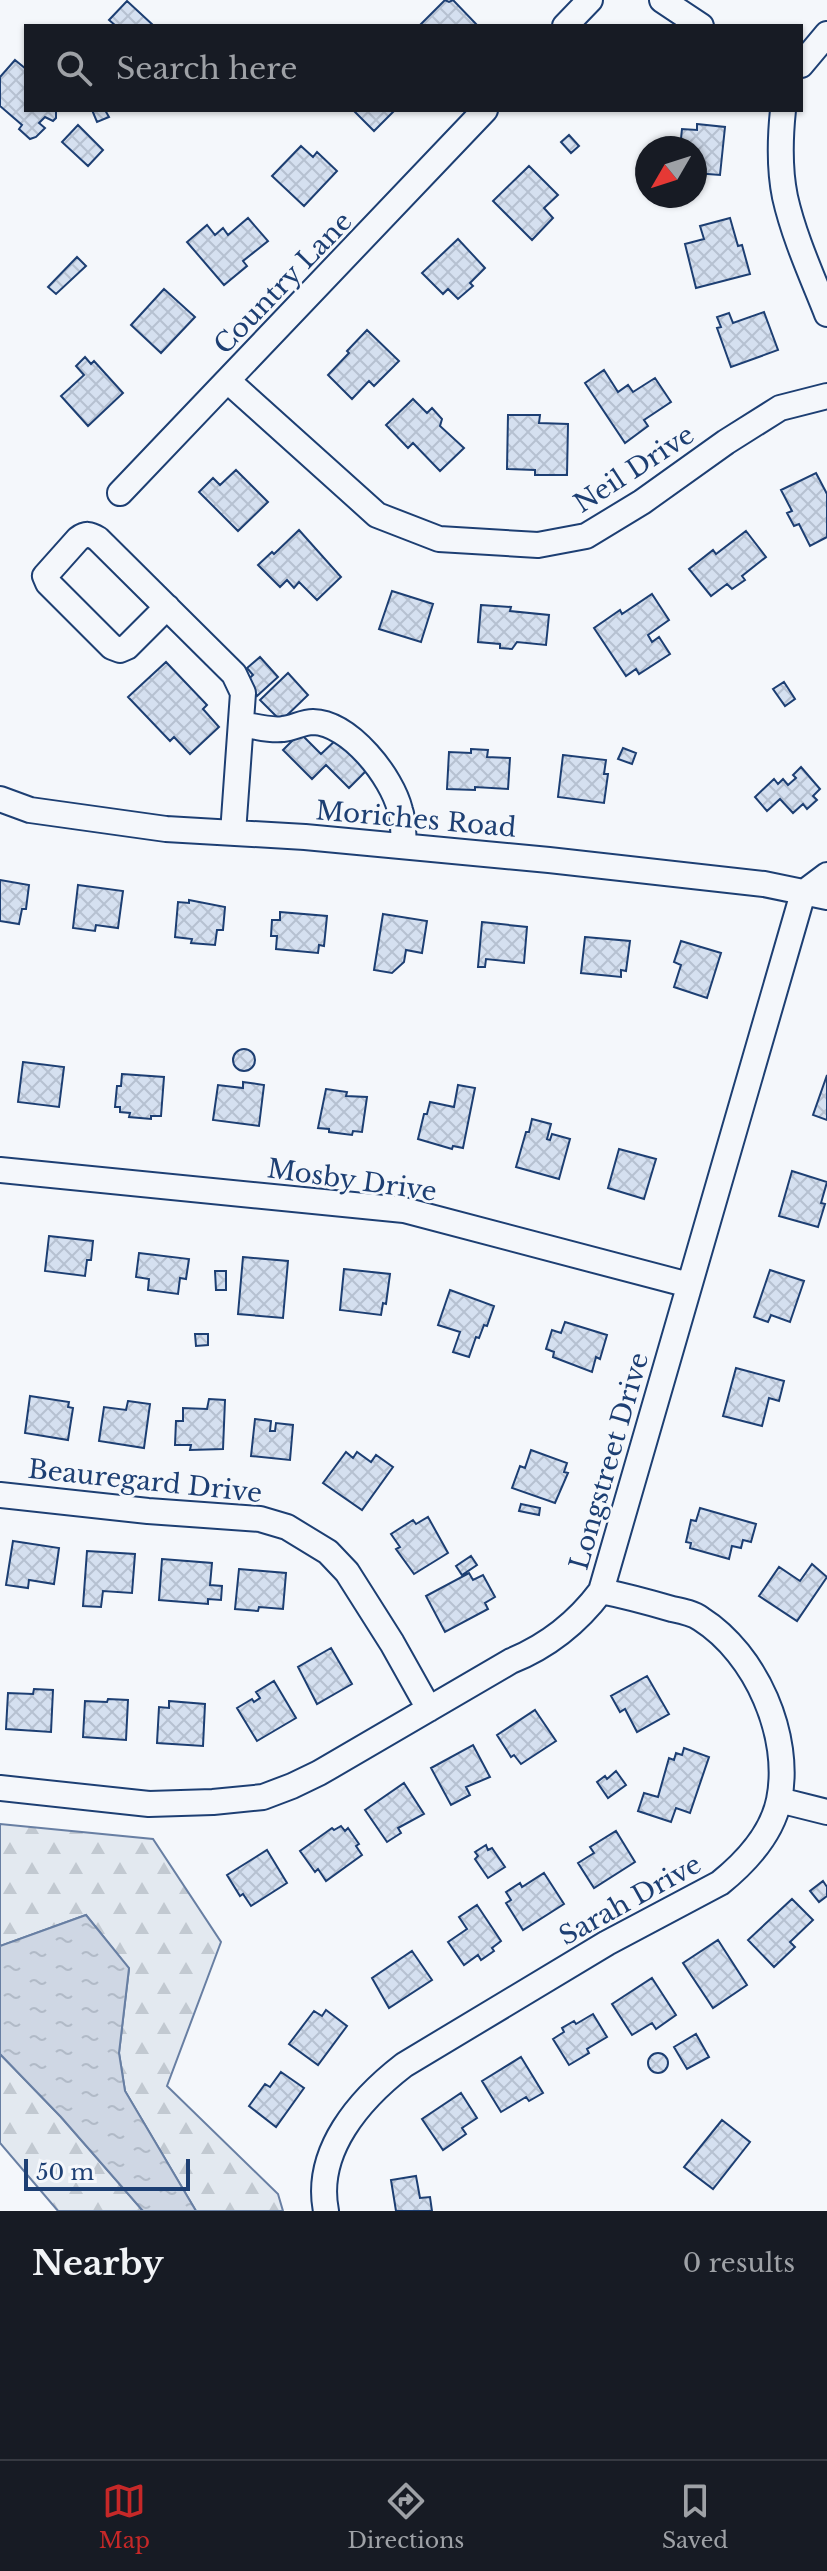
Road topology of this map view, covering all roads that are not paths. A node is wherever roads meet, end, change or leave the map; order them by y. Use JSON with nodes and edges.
{"nodes":[{"id":1,"x":590,"y":0,"type":"edge"},
{"id":2,"x":662,"y":0,"type":"edge"},
{"id":3,"x":567,"y":24,"type":"edge"},
{"id":4,"x":698,"y":24,"type":"edge"},
{"id":5,"x":827,"y":34,"type":"edge"},
{"id":6,"x":803,"y":63,"type":"edge"},
{"id":7,"x":483,"y":112,"type":"edge"},
{"id":8,"x":783,"y":112,"type":"edge"},
{"id":9,"x":827,"y":314,"type":"edge"},
{"id":10,"x":228,"y":381,"type":"junction"},
{"id":11,"x":827,"y":396,"type":"edge"},
{"id":12,"x":120,"y":493,"type":"dead end"},
{"id":13,"x":167,"y":607,"type":"junction"},
{"id":14,"x":241,"y":724,"type":"junction"},
{"id":15,"x":0,"y":799,"type":"edge"},
{"id":16,"x":233,"y":833,"type":"junction"},
{"id":17,"x":404,"y":846,"type":"junction"},
{"id":18,"x":827,"y":875,"type":"edge"},
{"id":19,"x":815,"y":895,"type":"edge"},
{"id":20,"x":0,"y":1170,"type":"edge"},
{"id":21,"x":689,"y":1285,"type":"junction"},
{"id":22,"x":0,"y":1495,"type":"edge"},
{"id":23,"x":601,"y":1591,"type":"junction"},
{"id":24,"x":429,"y":1709,"type":"junction"},
{"id":25,"x":0,"y":1788,"type":"edge"},
{"id":26,"x":779,"y":1800,"type":"junction"},
{"id":27,"x":827,"y":1812,"type":"edge"},
{"id":28,"x":326,"y":2211,"type":"edge"}],
"edges":[{"from":1,"to":3,"type":"street"},
{"from":2,"to":4,"type":"street"},
{"from":5,"to":6,"type":"street"},
{"from":7,"to":10,"type":"street","name":"Country Lane"},
{"from":8,"to":9,"type":"street"},
{"from":10,"to":11,"type":"street","name":"Neil Drive"},
{"from":10,"to":12,"type":"street","name":"Country Lane"},
{"from":13,"to":13,"type":"street"},
{"from":13,"to":14,"type":"street"},
{"from":14,"to":16,"type":"street"},
{"from":14,"to":17,"type":"street"},
{"from":15,"to":16,"type":"street","name":"Moriches Road"},
{"from":16,"to":17,"type":"street","name":"Moriches Road"},
{"from":17,"to":19,"type":"street","name":"Moriches Road"},
{"from":18,"to":19,"type":"street"},
{"from":19,"to":21,"type":"street","name":"Longstreet Drive"},
{"from":20,"to":21,"type":"street","name":"Mosby Drive"},
{"from":21,"to":23,"type":"street","name":"Longstreet Drive"},
{"from":22,"to":24,"type":"street","name":"Beauregard Drive"},
{"from":23,"to":24,"type":"street","name":"Longstreet Drive"},
{"from":23,"to":26,"type":"street","name":"Sarah Drive"},
{"from":24,"to":25,"type":"street","name":"Longstreet Drive"},
{"from":26,"to":27,"type":"street"},
{"from":26,"to":28,"type":"street","name":"Sarah Drive"}]}
